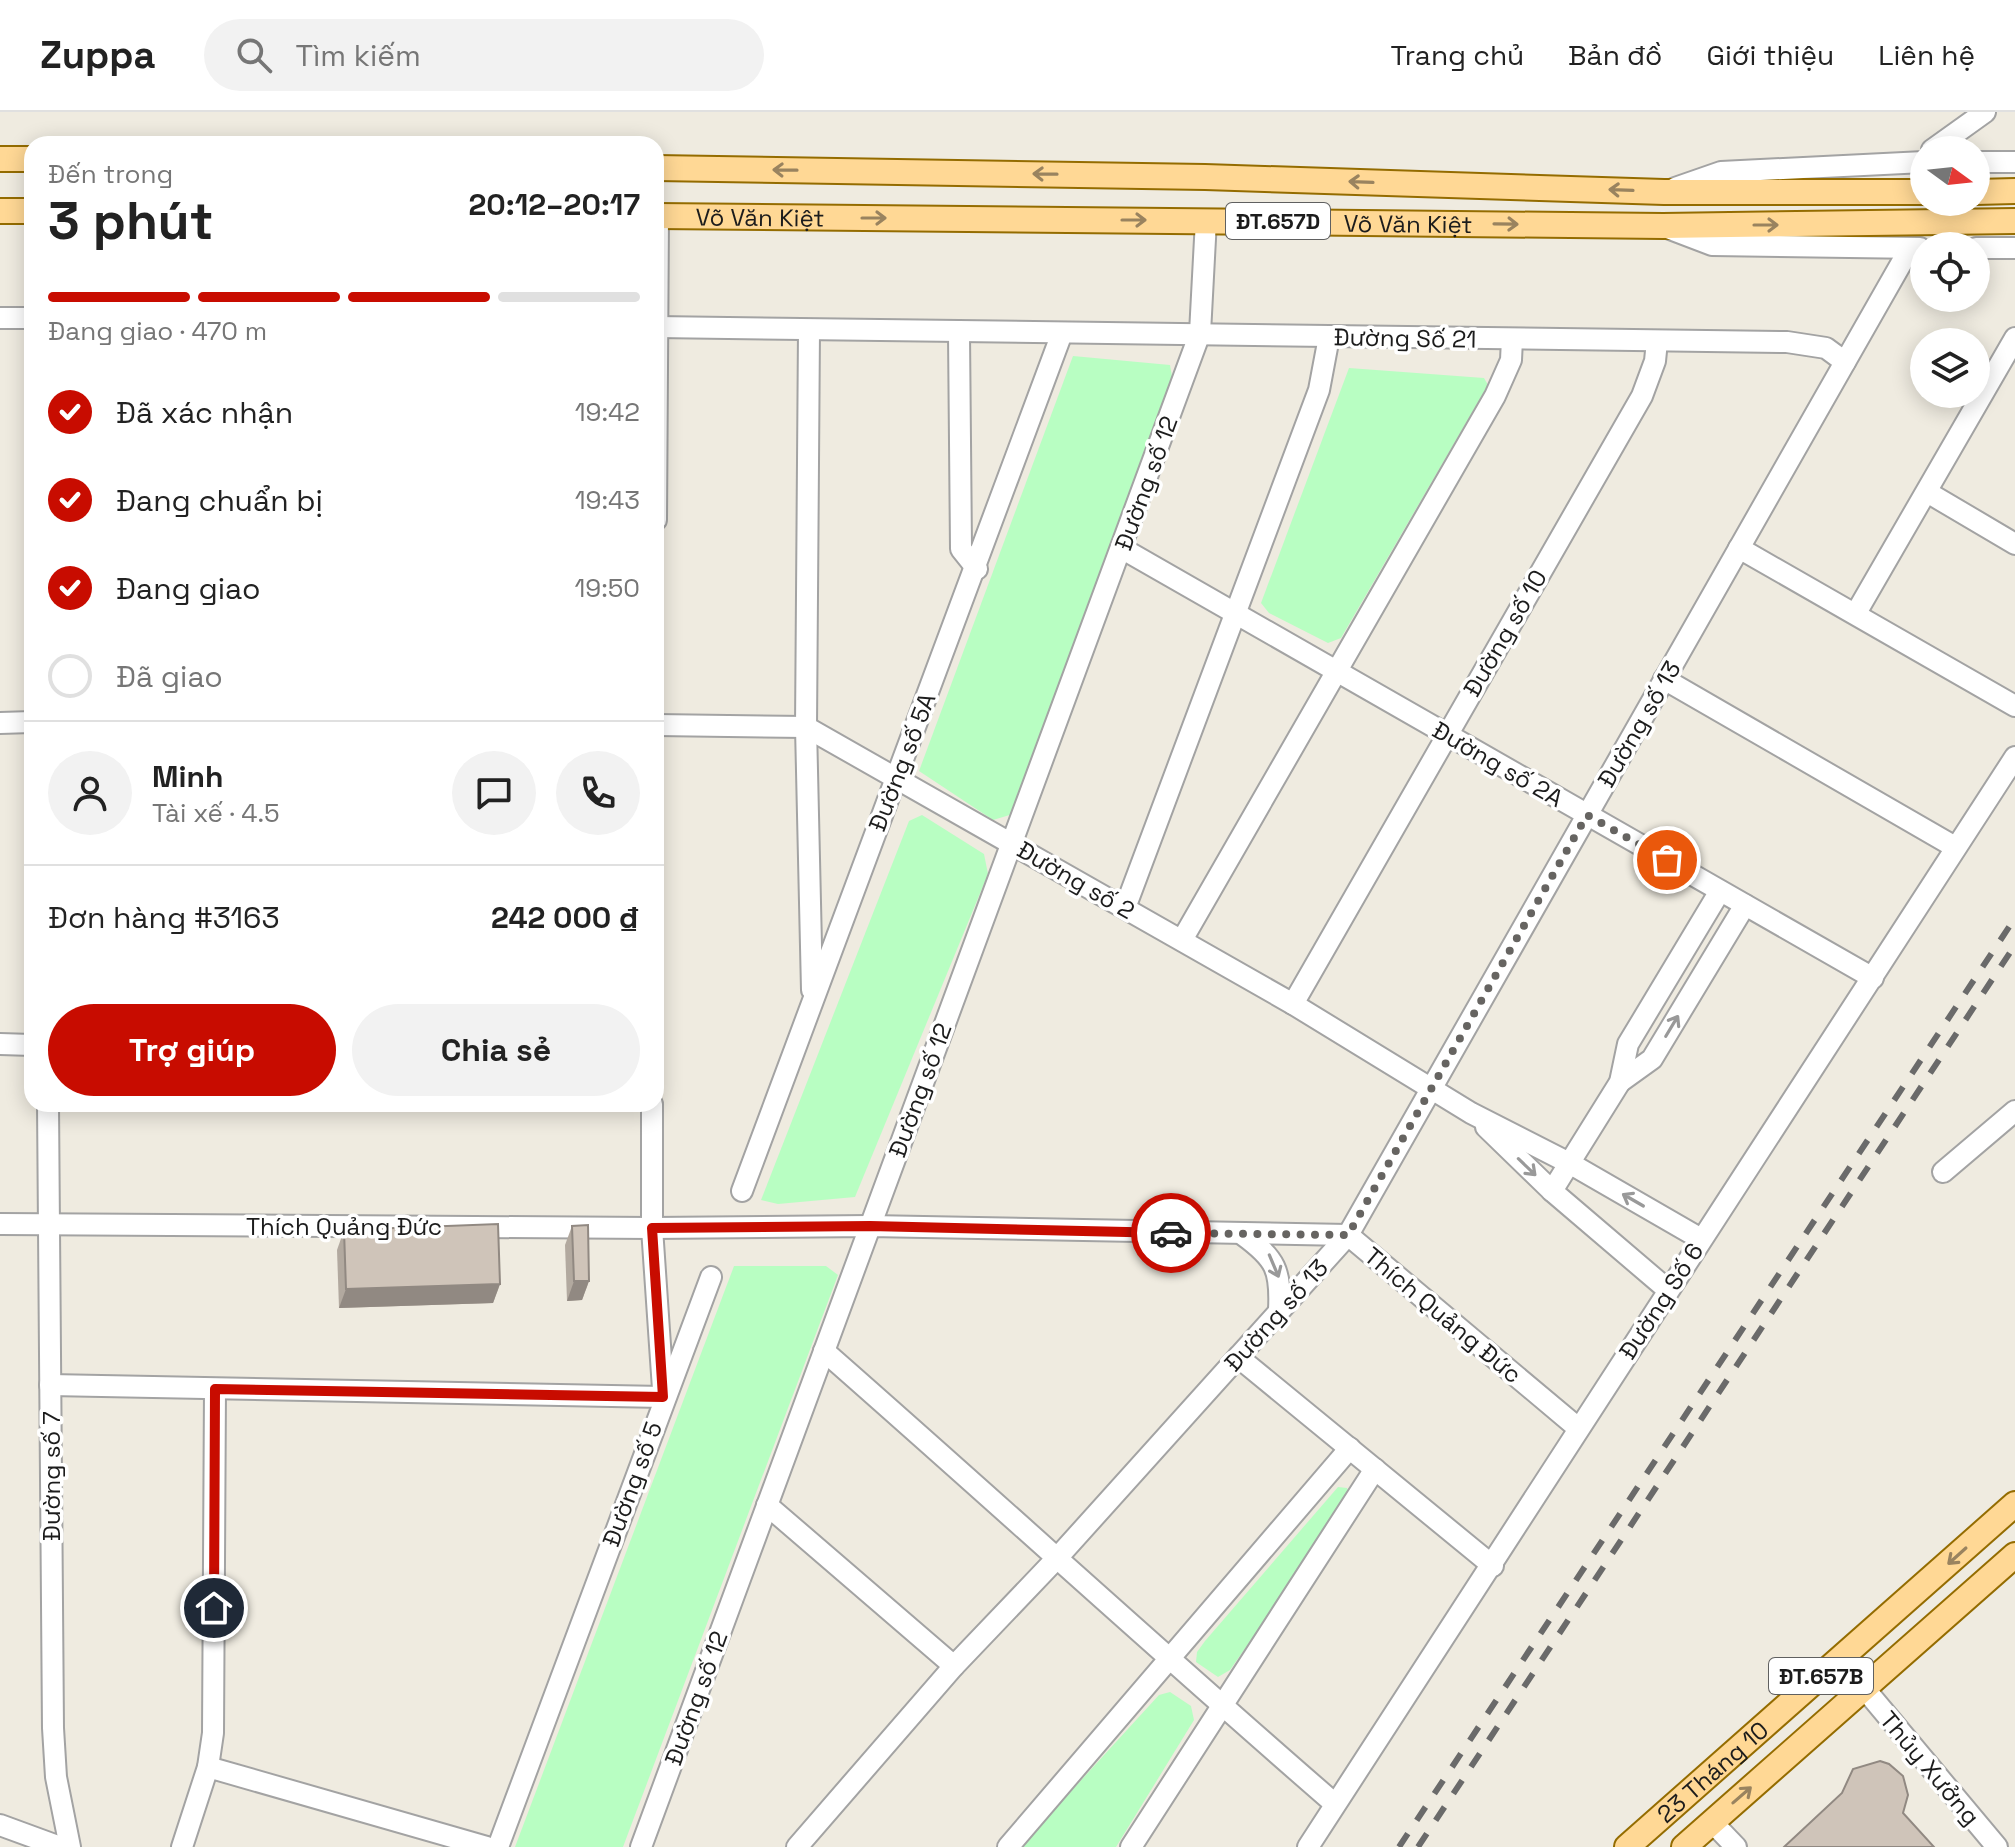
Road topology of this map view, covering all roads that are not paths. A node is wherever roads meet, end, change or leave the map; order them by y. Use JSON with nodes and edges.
{"nodes":[{"id":1,"x":1985,"y":112,"type":"edge"},
{"id":2,"x":1952,"y":136,"type":"edge"},
{"id":3,"x":0,"y":159,"type":"edge"},
{"id":4,"x":24,"y":159,"type":"edge"},
{"id":5,"x":1910,"y":161,"type":"edge"},
{"id":6,"x":1990,"y":162,"type":"edge"},
{"id":7,"x":2015,"y":162,"type":"edge"},
{"id":8,"x":664,"y":168,"type":"edge"},
{"id":9,"x":1205,"y":177,"type":"junction"},
{"id":10,"x":2015,"y":191,"type":"edge"},
{"id":11,"x":1664,"y":192,"type":"junction"},
{"id":12,"x":1910,"y":192,"type":"edge"},
{"id":13,"x":1990,"y":192,"type":"edge"},
{"id":14,"x":0,"y":211,"type":"edge"},
{"id":15,"x":24,"y":211,"type":"edge"},
{"id":16,"x":664,"y":216,"type":"edge"},
{"id":17,"x":1206,"y":220,"type":"junction"},
{"id":18,"x":2015,"y":221,"type":"edge"},
{"id":19,"x":1663,"y":226,"type":"junction"},
{"id":20,"x":1910,"y":248,"type":"edge"},
{"id":21,"x":1990,"y":248,"type":"edge"},
{"id":22,"x":2015,"y":248,"type":"edge"},
{"id":23,"x":1910,"y":259,"type":"edge"},
{"id":24,"x":0,"y":318,"type":"edge"},
{"id":25,"x":24,"y":318,"type":"edge"},
{"id":26,"x":664,"y":327,"type":"edge"},
{"id":27,"x":809,"y":330,"type":"junction"},
{"id":28,"x":1062,"y":333,"type":"junction"},
{"id":29,"x":1200,"y":333,"type":"junction"},
{"id":30,"x":959,"y":334,"type":"junction"},
{"id":31,"x":1329,"y":337,"type":"junction"},
{"id":32,"x":2015,"y":338,"type":"edge"},
{"id":33,"x":1512,"y":339,"type":"junction"},
{"id":34,"x":1657,"y":341,"type":"junction"},
{"id":35,"x":1845,"y":362,"type":"junction"},
{"id":36,"x":2006,"y":376,"type":"edge"},
{"id":37,"x":1927,"y":492,"type":"junction"},
{"id":38,"x":2015,"y":544,"type":"edge"},
{"id":39,"x":1739,"y":548,"type":"junction"},
{"id":40,"x":1123,"y":549,"type":"junction"},
{"id":41,"x":977,"y":569,"type":"junction"},
{"id":42,"x":1856,"y":613,"type":"junction"},
{"id":43,"x":1235,"y":614,"type":"junction"},
{"id":44,"x":1338,"y":672,"type":"junction"},
{"id":45,"x":1664,"y":679,"type":"junction"},
{"id":46,"x":2015,"y":706,"type":"edge"},
{"id":47,"x":24,"y":722,"type":"edge"},
{"id":48,"x":0,"y":723,"type":"edge"},
{"id":49,"x":664,"y":725,"type":"edge"},
{"id":50,"x":806,"y":727,"type":"junction"},
{"id":51,"x":1447,"y":735,"type":"junction"},
{"id":52,"x":2015,"y":757,"type":"edge"},
{"id":53,"x":896,"y":777,"type":"junction"},
{"id":54,"x":1587,"y":815,"type":"junction"},
{"id":55,"x":1012,"y":843,"type":"junction"},
{"id":56,"x":1955,"y":847,"type":"junction"},
{"id":57,"x":1720,"y":891,"type":"junction"},
{"id":58,"x":1745,"y":905,"type":"junction"},
{"id":59,"x":1125,"y":908,"type":"junction"},
{"id":60,"x":1182,"y":940,"type":"junction"},
{"id":61,"x":1873,"y":978,"type":"junction"},
{"id":62,"x":813,"y":1004,"type":"junction"},
{"id":63,"x":1293,"y":1004,"type":"junction"},
{"id":64,"x":0,"y":1044,"type":"edge"},
{"id":65,"x":24,"y":1045,"type":"edge"},
{"id":66,"x":1620,"y":1082,"type":"junction"},
{"id":67,"x":1432,"y":1088,"type":"junction"},
{"id":68,"x":2015,"y":1111,"type":"edge"},
{"id":69,"x":48,"y":1112,"type":"edge"},
{"id":70,"x":652,"y":1112,"type":"edge"},
{"id":71,"x":1471,"y":1113,"type":"junction"},
{"id":72,"x":1571,"y":1164,"type":"junction"},
{"id":73,"x":1943,"y":1172,"type":"dead end"},
{"id":74,"x":742,"y":1191,"type":"dead end"},
{"id":75,"x":1552,"y":1191,"type":"junction"},
{"id":76,"x":0,"y":1224,"type":"edge"},
{"id":77,"x":51,"y":1224,"type":"junction"},
{"id":78,"x":870,"y":1226,"type":"junction"},
{"id":79,"x":652,"y":1228,"type":"junction"},
{"id":80,"x":1243,"y":1235,"type":"junction"},
{"id":81,"x":1348,"y":1235,"type":"junction"},
{"id":82,"x":1701,"y":1239,"type":"junction"},
{"id":83,"x":711,"y":1277,"type":"dead end"},
{"id":84,"x":1668,"y":1290,"type":"junction"},
{"id":85,"x":1279,"y":1310,"type":"junction"},
{"id":86,"x":824,"y":1351,"type":"junction"},
{"id":87,"x":1238,"y":1357,"type":"junction"},
{"id":88,"x":50,"y":1385,"type":"junction"},
{"id":89,"x":215,"y":1389,"type":"junction"},
{"id":90,"x":663,"y":1397,"type":"junction"},
{"id":91,"x":1578,"y":1428,"type":"junction"},
{"id":92,"x":1350,"y":1448,"type":"junction"},
{"id":93,"x":1375,"y":1469,"type":"junction"},
{"id":94,"x":2015,"y":1504,"type":"edge"},
{"id":95,"x":767,"y":1505,"type":"junction"},
{"id":96,"x":2015,"y":1555,"type":"edge"},
{"id":97,"x":1058,"y":1557,"type":"junction"},
{"id":98,"x":1493,"y":1566,"type":"junction"},
{"id":99,"x":1840,"y":1659,"type":"junction"},
{"id":100,"x":1167,"y":1660,"type":"junction"},
{"id":101,"x":954,"y":1666,"type":"junction"},
{"id":102,"x":1864,"y":1688,"type":"junction"},
{"id":103,"x":1222,"y":1707,"type":"junction"},
{"id":104,"x":208,"y":1767,"type":"junction"},
{"id":105,"x":1686,"y":1795,"type":"junction"},
{"id":106,"x":1335,"y":1804,"type":"junction"},
{"id":107,"x":1712,"y":1822,"type":"junction"},
{"id":108,"x":0,"y":1825,"type":"edge"},
{"id":109,"x":60,"y":1847,"type":"edge"},
{"id":110,"x":70,"y":1847,"type":"edge"},
{"id":111,"x":182,"y":1847,"type":"edge"},
{"id":112,"x":487,"y":1847,"type":"edge"},
{"id":113,"x":498,"y":1847,"type":"edge"},
{"id":114,"x":641,"y":1847,"type":"edge"},
{"id":115,"x":797,"y":1847,"type":"edge"},
{"id":116,"x":1008,"y":1847,"type":"edge"},
{"id":117,"x":1131,"y":1847,"type":"edge"},
{"id":118,"x":1308,"y":1847,"type":"edge"},
{"id":119,"x":1627,"y":1847,"type":"edge"},
{"id":120,"x":1684,"y":1847,"type":"edge"},
{"id":121,"x":1736,"y":1847,"type":"edge"},
{"id":122,"x":1997,"y":1847,"type":"edge"}],
"edges":[{"from":1,"to":2,"type":"street"},
{"from":3,"to":4,"type":"main road"},
{"from":5,"to":11,"type":"street"},
{"from":6,"to":7,"type":"street"},
{"from":9,"to":8,"type":"main road","name":"Võ Văn Kiệt","number":"ĐT.657D","one_way":true},
{"from":11,"to":9,"type":"main road","name":"Võ Văn Kiệt","number":"ĐT.657D","one_way":true},
{"from":9,"to":17,"type":"main road"},
{"from":10,"to":13,"type":"main road"},
{"from":11,"to":12,"type":"main road","name":"Võ Văn Kiệt","number":"ĐT.657D"},
{"from":14,"to":15,"type":"main road"},
{"from":16,"to":17,"type":"main road","name":"Võ Văn Kiệt","number":"ĐT.657D","one_way":true},
{"from":17,"to":19,"type":"main road","name":"Võ Văn Kiệt","number":"ĐT.657D","one_way":true},
{"from":17,"to":29,"type":"street","name":"Đường số 12"},
{"from":19,"to":18,"type":"main road","name":"Võ Văn Kiệt","number":"ĐT.657D","one_way":true},
{"from":19,"to":20,"type":"street"},
{"from":21,"to":22,"type":"street"},
{"from":23,"to":35,"type":"street","name":"Đường số 13"},
{"from":24,"to":25,"type":"street"},
{"from":26,"to":27,"type":"street","name":"Đường Số 21"},
{"from":27,"to":30,"type":"street","name":"Đường Số 21"},
{"from":27,"to":50,"type":"street"},
{"from":28,"to":29,"type":"street","name":"Đường Số 21"},
{"from":28,"to":30,"type":"street","name":"Đường Số 21"},
{"from":28,"to":41,"type":"street","name":"Đường số 5A"},
{"from":29,"to":31,"type":"street","name":"Đường Số 21"},
{"from":29,"to":40,"type":"street","name":"Đường số 12"},
{"from":30,"to":41,"type":"street"},
{"from":31,"to":33,"type":"street","name":"Đường Số 21"},
{"from":31,"to":43,"type":"street"},
{"from":32,"to":36,"type":"street"},
{"from":33,"to":34,"type":"street","name":"Đường Số 21"},
{"from":33,"to":44,"type":"street"},
{"from":34,"to":35,"type":"street","name":"Đường Số 21"},
{"from":34,"to":51,"type":"street","name":"Đường số 10"},
{"from":35,"to":39,"type":"street","name":"Đường số 13"},
{"from":36,"to":37,"type":"street"},
{"from":37,"to":38,"type":"street"},
{"from":37,"to":42,"type":"street"},
{"from":39,"to":42,"type":"street"},
{"from":39,"to":45,"type":"street","name":"Đường số 13"},
{"from":40,"to":43,"type":"street","name":"Đường số 2A"},
{"from":40,"to":55,"type":"street","name":"Đường số 12"},
{"from":41,"to":53,"type":"street","name":"Đường số 5A"},
{"from":42,"to":46,"type":"street"},
{"from":43,"to":44,"type":"street","name":"Đường số 2A"},
{"from":43,"to":59,"type":"street"},
{"from":44,"to":51,"type":"street","name":"Đường số 2A"},
{"from":44,"to":60,"type":"street"},
{"from":45,"to":54,"type":"street","name":"Đường số 13"},
{"from":45,"to":56,"type":"street"},
{"from":47,"to":48,"type":"street"},
{"from":49,"to":50,"type":"street","name":"Đường số 2"},
{"from":50,"to":53,"type":"street","name":"Đường số 2"},
{"from":50,"to":62,"type":"street"},
{"from":51,"to":54,"type":"street","name":"Đường số 2A"},
{"from":51,"to":63,"type":"street","name":"Đường số 10"},
{"from":52,"to":56,"type":"street","name":"Đường Số 6"},
{"from":53,"to":55,"type":"street","name":"Đường số 2"},
{"from":53,"to":62,"type":"street","name":"Đường số 5A"},
{"from":54,"to":57,"type":"street","name":"Đường số 2A"},
{"from":54,"to":67,"type":"street","name":"Đường số 13"},
{"from":55,"to":59,"type":"street","name":"Đường số 2"},
{"from":55,"to":78,"type":"street","name":"Đường số 12"},
{"from":56,"to":61,"type":"street","name":"Đường Số 6"},
{"from":57,"to":58,"type":"street","name":"Đường số 2A"},
{"from":57,"to":66,"type":"street"},
{"from":58,"to":61,"type":"street","name":"Đường số 2A"},
{"from":66,"to":58,"type":"street","one_way":true},
{"from":59,"to":60,"type":"street","name":"Đường số 2"},
{"from":60,"to":63,"type":"street","name":"Đường số 2"},
{"from":61,"to":82,"type":"street","name":"Đường Số 6"},
{"from":62,"to":74,"type":"street","name":"Đường số 5A"},
{"from":63,"to":67,"type":"street","name":"Đường số 2"},
{"from":64,"to":65,"type":"street"},
{"from":66,"to":72,"type":"street"},
{"from":67,"to":71,"type":"street","name":"Đường số 2"},
{"from":67,"to":81,"type":"street","name":"Đường số 13"},
{"from":68,"to":73,"type":"street"},
{"from":69,"to":77,"type":"street","name":"Đường số 7"},
{"from":70,"to":79,"type":"street","name":"Đường số 5"},
{"from":71,"to":72,"type":"street","name":"Đường số 2"},
{"from":71,"to":75,"type":"street","name":"Đường số 2","one_way":true},
{"from":72,"to":75,"type":"street"},
{"from":82,"to":72,"type":"street","name":"Đường số 2","one_way":true},
{"from":75,"to":84,"type":"street","name":"Đường số 2"},
{"from":76,"to":77,"type":"street","name":"Thích Quảng Đức"},
{"from":77,"to":79,"type":"street","name":"Thích Quảng Đức"},
{"from":77,"to":88,"type":"street","name":"Đường số 7"},
{"from":78,"to":79,"type":"street","name":"Thích Quảng Đức"},
{"from":78,"to":80,"type":"street","name":"Thích Quảng Đức"},
{"from":78,"to":86,"type":"street","name":"Đường số 12"},
{"from":79,"to":90,"type":"street","name":"Đường số 5"},
{"from":80,"to":81,"type":"street","name":"Thích Quảng Đức"},
{"from":80,"to":85,"type":"street","one_way":true},
{"from":81,"to":85,"type":"street","name":"Đường số 13"},
{"from":81,"to":91,"type":"street","name":"Thích Quảng Đức"},
{"from":82,"to":84,"type":"street","name":"Đường Số 6"},
{"from":83,"to":90,"type":"street"},
{"from":84,"to":91,"type":"street","name":"Đường Số 6"},
{"from":85,"to":87,"type":"street","name":"Đường số 13"},
{"from":86,"to":95,"type":"street","name":"Đường số 12"},
{"from":86,"to":97,"type":"street"},
{"from":87,"to":92,"type":"street"},
{"from":87,"to":97,"type":"street","name":"Đường số 13"},
{"from":88,"to":89,"type":"street"},
{"from":88,"to":110,"type":"street","name":"Đường số 7"},
{"from":89,"to":90,"type":"street"},
{"from":89,"to":104,"type":"street"},
{"from":90,"to":113,"type":"street","name":"Đường số 5"},
{"from":91,"to":98,"type":"street","name":"Đường Số 6"},
{"from":92,"to":93,"type":"street"},
{"from":92,"to":100,"type":"street"},
{"from":93,"to":98,"type":"street"},
{"from":93,"to":103,"type":"street"},
{"from":94,"to":99,"type":"main road","name":"23 Tháng 10","number":"ĐT.657B","one_way":true},
{"from":95,"to":101,"type":"street"},
{"from":95,"to":114,"type":"street","name":"Đường số 12"},
{"from":96,"to":102,"type":"main road","name":"23 Tháng 10","number":"ĐT.657B"},
{"from":97,"to":100,"type":"street"},
{"from":97,"to":101,"type":"street","name":"Đường số 13"},
{"from":98,"to":106,"type":"street","name":"Đường Số 6"},
{"from":99,"to":102,"type":"main road"},
{"from":99,"to":105,"type":"main road","name":"23 Tháng 10","number":"ĐT.657B"},
{"from":100,"to":103,"type":"street"},
{"from":100,"to":116,"type":"street"},
{"from":101,"to":115,"type":"street","name":"Đường số 13"},
{"from":107,"to":102,"type":"main road","name":"23 Tháng 10","number":"ĐT.657B","one_way":true},
{"from":102,"to":122,"type":"street","name":"Thủy Xưởng"},
{"from":103,"to":106,"type":"street"},
{"from":103,"to":117,"type":"street"},
{"from":104,"to":111,"type":"street"},
{"from":104,"to":112,"type":"street"},
{"from":105,"to":107,"type":"main road"},
{"from":105,"to":119,"type":"main road","name":"23 Tháng 10","number":"ĐT.657B"},
{"from":106,"to":118,"type":"street","name":"Đường Số 6"},
{"from":107,"to":120,"type":"main road","name":"23 Tháng 10","number":"ĐT.657B"},
{"from":107,"to":121,"type":"street"},
{"from":108,"to":109,"type":"street"}]}
